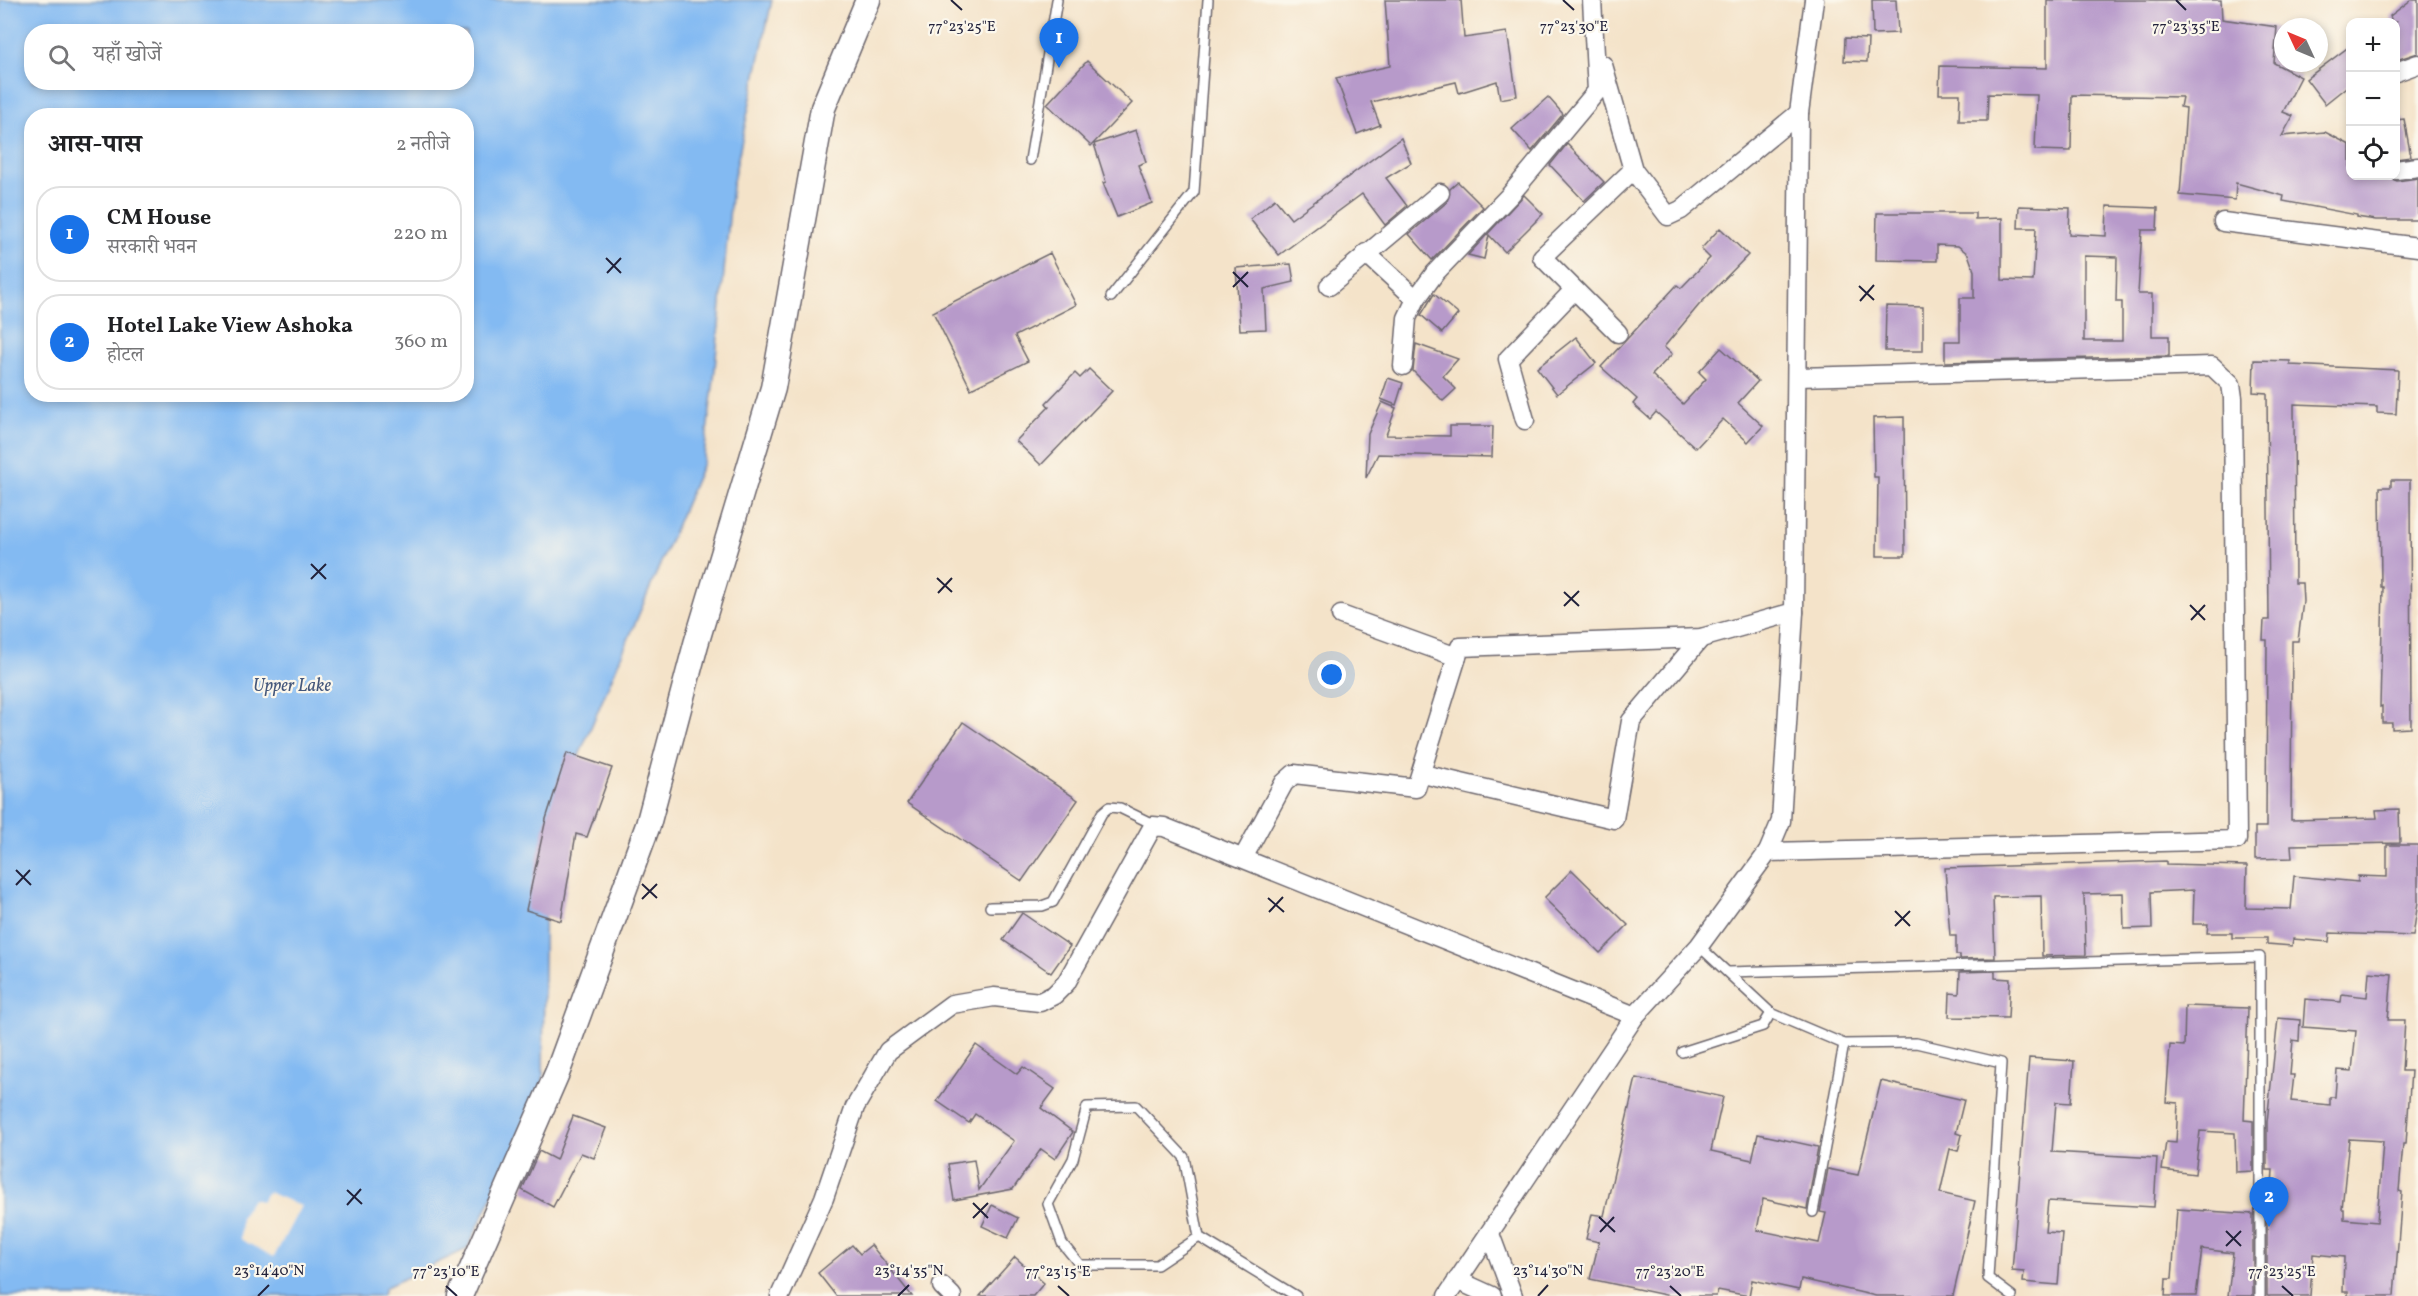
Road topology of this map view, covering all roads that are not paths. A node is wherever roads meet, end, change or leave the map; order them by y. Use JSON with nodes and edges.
{"nodes":[{"id":1,"x":868,"y":0,"type":"edge"},
{"id":2,"x":1057,"y":0,"type":"edge"},
{"id":3,"x":1208,"y":0,"type":"edge"},
{"id":4,"x":1592,"y":0,"type":"edge"},
{"id":5,"x":1814,"y":0,"type":"edge"},
{"id":6,"x":1594,"y":32,"type":"junction"},
{"id":7,"x":2418,"y":64,"type":"edge"},
{"id":8,"x":2400,"y":71,"type":"edge"},
{"id":9,"x":1799,"y":113,"type":"junction"},
{"id":10,"x":1030,"y":159,"type":"dead end"},
{"id":11,"x":2418,"y":167,"type":"edge"},
{"id":12,"x":2400,"y":169,"type":"edge"},
{"id":13,"x":1633,"y":170,"type":"junction"},
{"id":14,"x":1440,"y":193,"type":"dead end"},
{"id":15,"x":2223,"y":222,"type":"dead end"},
{"id":16,"x":2418,"y":247,"type":"edge"},
{"id":17,"x":1366,"y":253,"type":"junction"},
{"id":18,"x":1329,"y":285,"type":"dead end"},
{"id":19,"x":1574,"y":290,"type":"junction"},
{"id":20,"x":1111,"y":297,"type":"dead end"},
{"id":21,"x":1416,"y":299,"type":"junction"},
{"id":22,"x":1618,"y":333,"type":"dead end"},
{"id":23,"x":1403,"y":366,"type":"dead end"},
{"id":24,"x":1798,"y":378,"type":"junction"},
{"id":25,"x":1525,"y":420,"type":"dead end"},
{"id":26,"x":1794,"y":612,"type":"junction"},
{"id":27,"x":1341,"y":615,"type":"dead end"},
{"id":28,"x":1701,"y":638,"type":"junction"},
{"id":29,"x":1457,"y":657,"type":"junction"},
{"id":30,"x":1422,"y":774,"type":"junction"},
{"id":31,"x":1160,"y":827,"type":"junction"},
{"id":32,"x":1768,"y":852,"type":"junction"},
{"id":33,"x":1243,"y":858,"type":"junction"},
{"id":34,"x":990,"y":906,"type":"dead end"},
{"id":35,"x":1699,"y":946,"type":"junction"},
{"id":36,"x":1729,"y":972,"type":"junction"},
{"id":37,"x":1771,"y":1013,"type":"junction"},
{"id":38,"x":1635,"y":1016,"type":"junction"},
{"id":39,"x":1844,"y":1044,"type":"junction"},
{"id":40,"x":1682,"y":1052,"type":"dead end"},
{"id":41,"x":1813,"y":1212,"type":"dead end"},
{"id":42,"x":1490,"y":1234,"type":"junction"},
{"id":43,"x":1199,"y":1237,"type":"junction"},
{"id":44,"x":1452,"y":1288,"type":"edge"},
{"id":45,"x":460,"y":1296,"type":"edge"},
{"id":46,"x":780,"y":1296,"type":"edge"},
{"id":47,"x":1296,"y":1296,"type":"edge"},
{"id":48,"x":1491,"y":1296,"type":"edge"},
{"id":49,"x":1513,"y":1296,"type":"edge"},
{"id":50,"x":2012,"y":1296,"type":"edge"},
{"id":51,"x":2260,"y":1296,"type":"edge"}],
"edges":[{"from":1,"to":45,"type":"street"},
{"from":2,"to":10,"type":"lane"},
{"from":3,"to":20,"type":"lane"},
{"from":4,"to":6,"type":"street"},
{"from":5,"to":9,"type":"street"},
{"from":6,"to":13,"type":"street"},
{"from":6,"to":21,"type":"street"},
{"from":7,"to":8,"type":"street"},
{"from":9,"to":13,"type":"street"},
{"from":9,"to":24,"type":"street"},
{"from":11,"to":12,"type":"street"},
{"from":13,"to":19,"type":"street"},
{"from":14,"to":17,"type":"street"},
{"from":15,"to":16,"type":"street"},
{"from":17,"to":18,"type":"street"},
{"from":17,"to":21,"type":"street"},
{"from":19,"to":22,"type":"street"},
{"from":19,"to":25,"type":"street"},
{"from":21,"to":23,"type":"street"},
{"from":24,"to":26,"type":"street"},
{"from":24,"to":32,"type":"street"},
{"from":26,"to":28,"type":"street"},
{"from":26,"to":32,"type":"street"},
{"from":27,"to":29,"type":"street"},
{"from":28,"to":29,"type":"street"},
{"from":28,"to":30,"type":"street"},
{"from":29,"to":30,"type":"street"},
{"from":30,"to":33,"type":"street"},
{"from":31,"to":33,"type":"street"},
{"from":31,"to":34,"type":"lane"},
{"from":31,"to":46,"type":"street"},
{"from":32,"to":35,"type":"street"},
{"from":33,"to":38,"type":"street"},
{"from":35,"to":36,"type":"lane"},
{"from":35,"to":38,"type":"street"},
{"from":36,"to":37,"type":"lane"},
{"from":36,"to":51,"type":"lane"},
{"from":37,"to":39,"type":"lane"},
{"from":37,"to":40,"type":"lane"},
{"from":38,"to":42,"type":"street"},
{"from":39,"to":41,"type":"lane"},
{"from":39,"to":50,"type":"lane"},
{"from":42,"to":44,"type":"street"},
{"from":42,"to":49,"type":"street"},
{"from":43,"to":43,"type":"lane"},
{"from":43,"to":47,"type":"lane"},
{"from":44,"to":48,"type":"street"}]}
